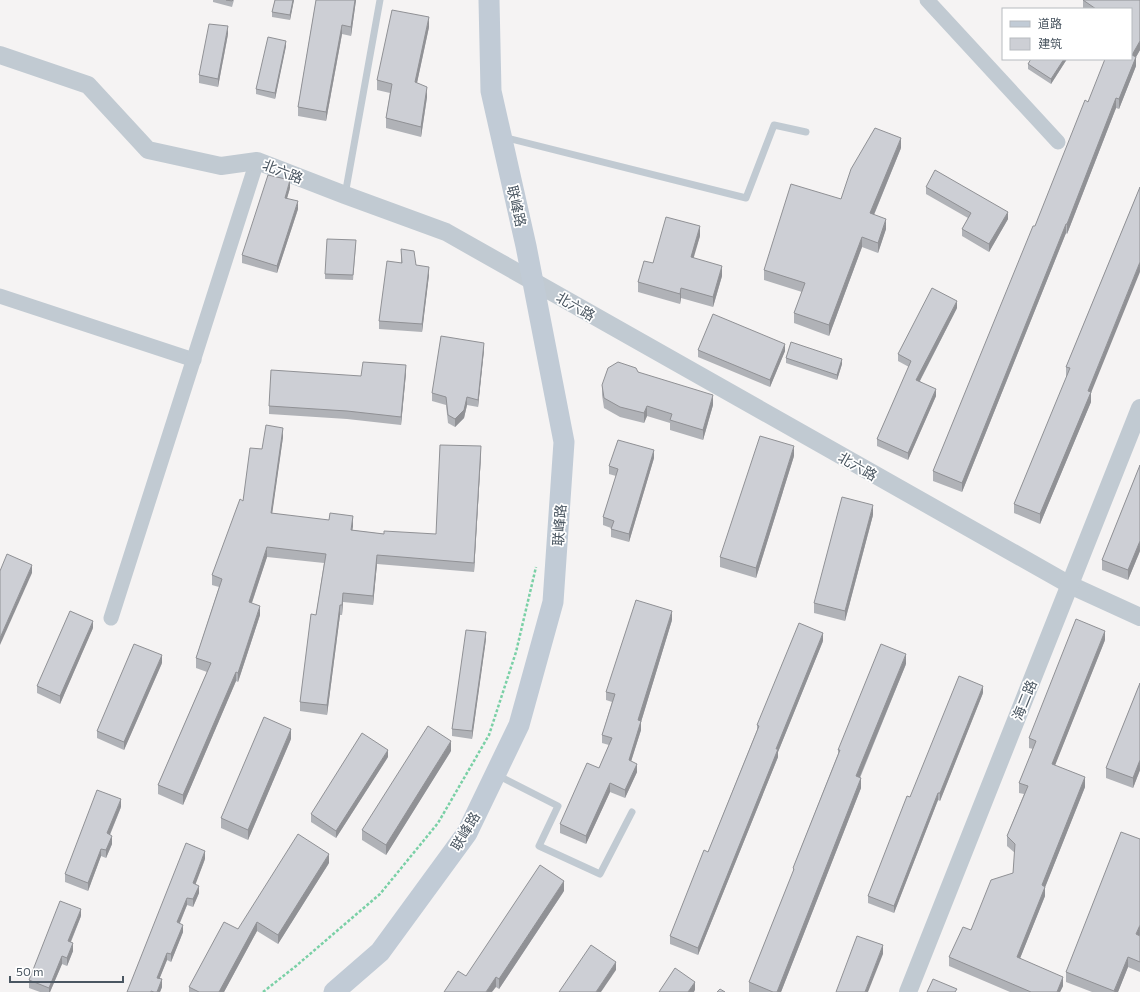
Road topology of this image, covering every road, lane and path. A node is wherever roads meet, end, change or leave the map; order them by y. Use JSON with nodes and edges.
{"nodes":[{"id":1,"x":380,"y":0,"type":"edge"},
{"id":2,"x":489,"y":0,"type":"edge"},
{"id":3,"x":927,"y":0,"type":"edge"},
{"id":4,"x":0,"y":55,"type":"edge"},
{"id":5,"x":806,"y":132,"type":"dead end"},
{"id":6,"x":501,"y":136,"type":"junction"},
{"id":7,"x":1058,"y":142,"type":"dead end"},
{"id":8,"x":257,"y":161,"type":"junction"},
{"id":9,"x":345,"y":195,"type":"junction"},
{"id":10,"x":533,"y":282,"type":"junction"},
{"id":11,"x":0,"y":296,"type":"edge"},
{"id":12,"x":194,"y":360,"type":"junction"},
{"id":13,"x":1140,"y":408,"type":"edge"},
{"id":14,"x":537,"y":565,"type":"dead end"},
{"id":15,"x":1070,"y":585,"type":"junction"},
{"id":16,"x":1140,"y":617,"type":"edge"},
{"id":17,"x":111,"y":618,"type":"dead end"},
{"id":18,"x":495,"y":774,"type":"junction"},
{"id":19,"x":632,"y":812,"type":"dead end"},
{"id":20,"x":263,"y":992,"type":"edge"},
{"id":21,"x":334,"y":992,"type":"edge"},
{"id":22,"x":908,"y":992,"type":"edge"}],
"edges":[{"from":1,"to":9,"type":"lane"},
{"from":2,"to":6,"type":"main road","name":"联峰路"},
{"from":3,"to":7,"type":"street"},
{"from":4,"to":8,"type":"street","name":"北六路"},
{"from":5,"to":6,"type":"lane"},
{"from":6,"to":10,"type":"main road","name":"联峰路"},
{"from":8,"to":9,"type":"street","name":"北六路"},
{"from":8,"to":12,"type":"street"},
{"from":9,"to":10,"type":"street","name":"北六路"},
{"from":10,"to":15,"type":"street","name":"北六路"},
{"from":10,"to":18,"type":"main road","name":"联峰路"},
{"from":11,"to":12,"type":"street"},
{"from":12,"to":17,"type":"street"},
{"from":13,"to":15,"type":"street","name":"海二路"},
{"from":14,"to":20,"type":"path"},
{"from":15,"to":16,"type":"street","name":"北六路"},
{"from":15,"to":22,"type":"street","name":"海二路"},
{"from":18,"to":19,"type":"lane"},
{"from":18,"to":21,"type":"main road","name":"联峰路"}]}
